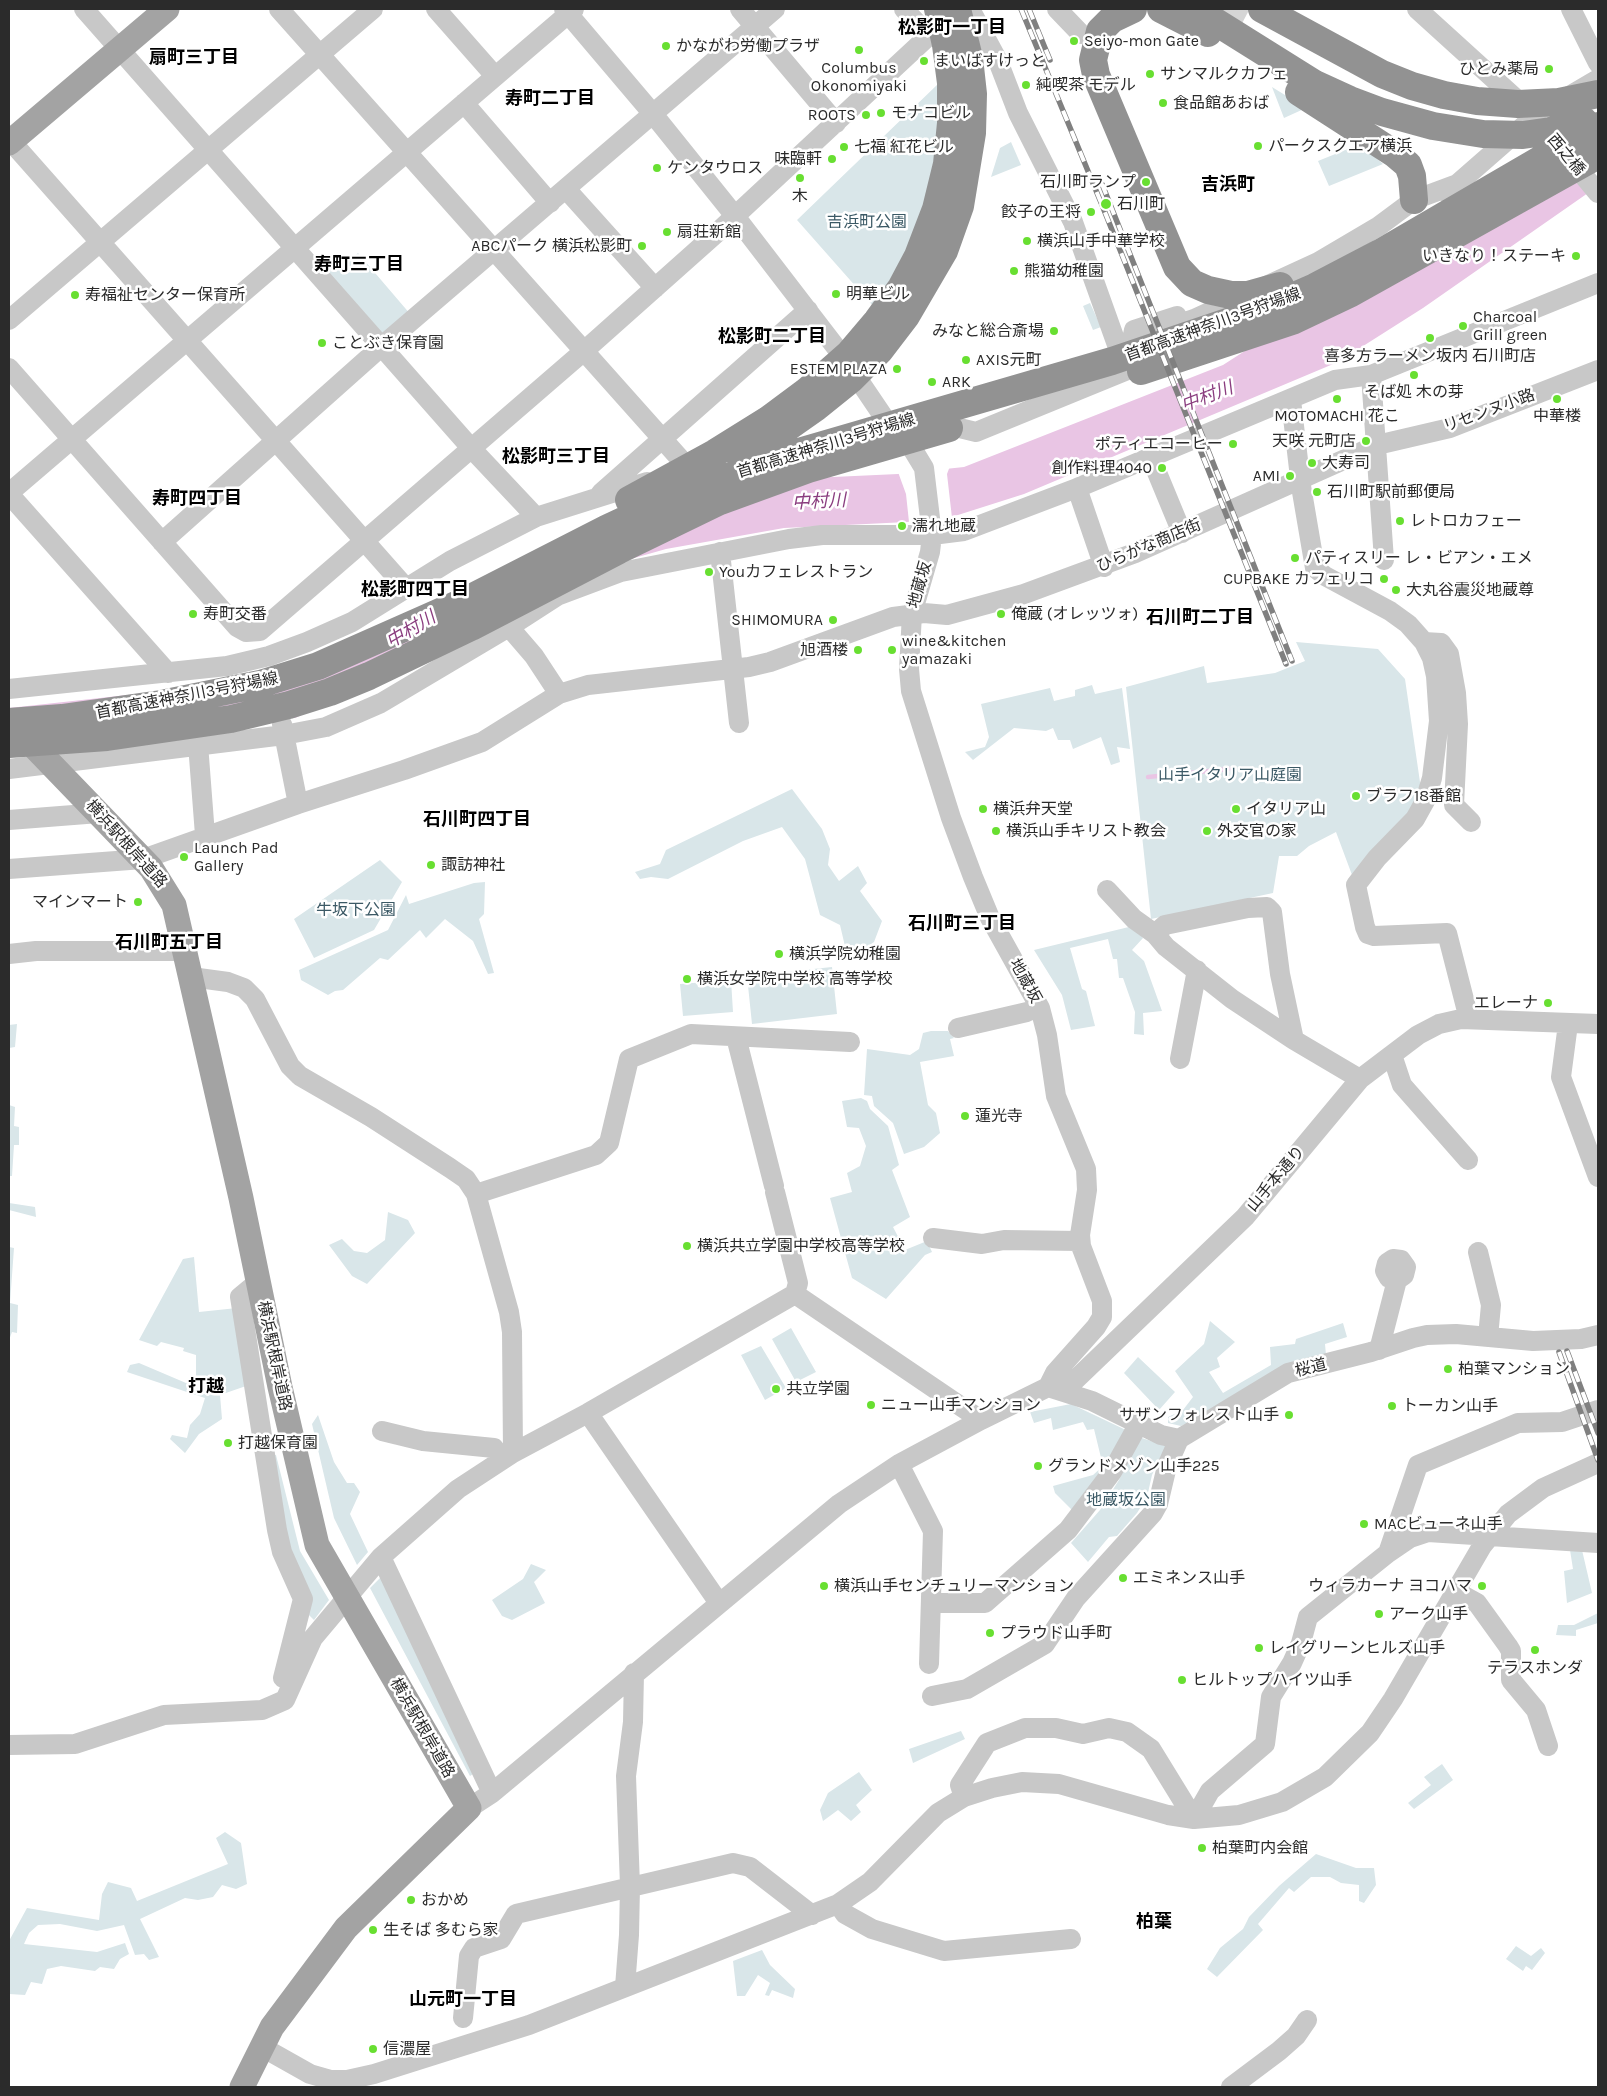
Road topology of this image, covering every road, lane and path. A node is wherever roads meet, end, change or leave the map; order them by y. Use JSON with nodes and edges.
{"nodes":[{"id":1,"x":84,"y":9,"type":"edge"},
{"id":2,"x":167,"y":9,"type":"edge"},
{"id":3,"x":279,"y":9,"type":"edge"},
{"id":4,"x":372,"y":9,"type":"edge"},
{"id":5,"x":436,"y":9,"type":"edge"},
{"id":6,"x":740,"y":9,"type":"edge"},
{"id":7,"x":775,"y":9,"type":"edge"},
{"id":8,"x":904,"y":9,"type":"edge"},
{"id":9,"x":938,"y":9,"type":"edge"},
{"id":10,"x":957,"y":9,"type":"edge"},
{"id":11,"x":970,"y":9,"type":"edge"},
{"id":12,"x":1057,"y":9,"type":"edge"},
{"id":13,"x":1132,"y":9,"type":"edge"},
{"id":14,"x":1161,"y":9,"type":"edge"},
{"id":15,"x":1194,"y":9,"type":"edge"},
{"id":16,"x":1417,"y":9,"type":"edge"},
{"id":17,"x":1571,"y":9,"type":"edge"},
{"id":18,"x":569,"y":10,"type":"edge"},
{"id":19,"x":1252,"y":16,"type":"edge"},
{"id":20,"x":755,"y":26,"type":"junction"},
{"id":21,"x":1081,"y":34,"type":"dead end"},
{"id":22,"x":928,"y":35,"type":"junction"},
{"id":23,"x":119,"y":50,"type":"junction"},
{"id":24,"x":319,"y":54,"type":"junction"},
{"id":25,"x":1598,"y":63,"type":"edge"},
{"id":26,"x":496,"y":76,"type":"junction"},
{"id":27,"x":1598,"y":79,"type":"edge"},
{"id":28,"x":1598,"y":94,"type":"edge"},
{"id":29,"x":464,"y":103,"type":"junction"},
{"id":30,"x":653,"y":114,"type":"junction"},
{"id":31,"x":1535,"y":116,"type":"junction"},
{"id":32,"x":1594,"y":121,"type":"edge"},
{"id":33,"x":836,"y":123,"type":"junction"},
{"id":34,"x":9,"y":141,"type":"edge"},
{"id":35,"x":209,"y":151,"type":"junction"},
{"id":36,"x":406,"y":153,"type":"junction"},
{"id":37,"x":1598,"y":155,"type":"edge"},
{"id":38,"x":1538,"y":161,"type":"junction"},
{"id":39,"x":1457,"y":184,"type":"junction"},
{"id":40,"x":566,"y":189,"type":"junction"},
{"id":41,"x":1598,"y":193,"type":"edge"},
{"id":42,"x":1414,"y":200,"type":"junction"},
{"id":43,"x":550,"y":203,"type":"junction"},
{"id":44,"x":735,"y":216,"type":"junction"},
{"id":45,"x":99,"y":241,"type":"junction"},
{"id":46,"x":296,"y":248,"type":"junction"},
{"id":47,"x":494,"y":251,"type":"junction"},
{"id":48,"x":1598,"y":283,"type":"edge"},
{"id":49,"x":655,"y":288,"type":"junction"},
{"id":50,"x":808,"y":310,"type":"junction"},
{"id":51,"x":9,"y":320,"type":"edge"},
{"id":52,"x":186,"y":340,"type":"junction"},
{"id":53,"x":1125,"y":343,"type":"junction"},
{"id":54,"x":382,"y":346,"type":"junction"},
{"id":55,"x":584,"y":351,"type":"junction"},
{"id":56,"x":9,"y":368,"type":"edge"},
{"id":57,"x":1598,"y":370,"type":"edge"},
{"id":58,"x":1371,"y":375,"type":"junction"},
{"id":59,"x":1292,"y":400,"type":"junction"},
{"id":60,"x":939,"y":423,"type":"junction"},
{"id":61,"x":904,"y":435,"type":"junction"},
{"id":62,"x":661,"y":438,"type":"junction"},
{"id":63,"x":71,"y":439,"type":"junction"},
{"id":64,"x":276,"y":440,"type":"junction"},
{"id":65,"x":1377,"y":445,"type":"junction"},
{"id":66,"x":471,"y":448,"type":"junction"},
{"id":67,"x":1150,"y":458,"type":"junction"},
{"id":68,"x":691,"y":471,"type":"junction"},
{"id":69,"x":1301,"y":481,"type":"junction"},
{"id":70,"x":1077,"y":488,"type":"junction"},
{"id":71,"x":9,"y":494,"type":"edge"},
{"id":72,"x":596,"y":497,"type":"junction"},
{"id":73,"x":536,"y":518,"type":"junction"},
{"id":74,"x":931,"y":528,"type":"junction"},
{"id":75,"x":1182,"y":533,"type":"junction"},
{"id":76,"x":364,"y":541,"type":"junction"},
{"id":77,"x":162,"y":542,"type":"junction"},
{"id":78,"x":720,"y":552,"type":"junction"},
{"id":79,"x":1384,"y":560,"type":"dead end"},
{"id":80,"x":1104,"y":566,"type":"junction"},
{"id":81,"x":407,"y":589,"type":"junction"},
{"id":82,"x":912,"y":614,"type":"junction"},
{"id":83,"x":509,"y":627,"type":"junction"},
{"id":84,"x":260,"y":631,"type":"junction"},
{"id":85,"x":1424,"y":642,"type":"junction"},
{"id":86,"x":269,"y":656,"type":"junction"},
{"id":87,"x":318,"y":666,"type":"junction"},
{"id":88,"x":733,"y":670,"type":"junction"},
{"id":89,"x":168,"y":673,"type":"junction"},
{"id":90,"x":9,"y":689,"type":"edge"},
{"id":91,"x":559,"y":694,"type":"junction"},
{"id":92,"x":9,"y":721,"type":"edge"},
{"id":93,"x":739,"y":723,"type":"dead end"},
{"id":94,"x":160,"y":729,"type":"junction"},
{"id":95,"x":284,"y":736,"type":"junction"},
{"id":96,"x":9,"y":744,"type":"edge"},
{"id":97,"x":198,"y":744,"type":"junction"},
{"id":98,"x":52,"y":764,"type":"junction"},
{"id":99,"x":9,"y":769,"type":"edge"},
{"id":100,"x":298,"y":804,"type":"junction"},
{"id":101,"x":99,"y":813,"type":"junction"},
{"id":102,"x":9,"y":820,"type":"edge"},
{"id":103,"x":1471,"y":822,"type":"dead end"},
{"id":104,"x":205,"y":835,"type":"junction"},
{"id":105,"x":143,"y":859,"type":"junction"},
{"id":106,"x":9,"y":869,"type":"edge"},
{"id":107,"x":1106,"y":890,"type":"dead end"},
{"id":108,"x":1155,"y":934,"type":"junction"},
{"id":109,"x":186,"y":952,"type":"junction"},
{"id":110,"x":9,"y":954,"type":"edge"},
{"id":111,"x":1198,"y":970,"type":"junction"},
{"id":112,"x":191,"y":977,"type":"junction"},
{"id":113,"x":1027,"y":1012,"type":"dead end"},
{"id":114,"x":1469,"y":1019,"type":"junction"},
{"id":115,"x":1568,"y":1024,"type":"junction"},
{"id":116,"x":1598,"y":1024,"type":"edge"},
{"id":117,"x":958,"y":1028,"type":"dead end"},
{"id":118,"x":736,"y":1037,"type":"junction"},
{"id":119,"x":1294,"y":1040,"type":"junction"},
{"id":120,"x":850,"y":1042,"type":"dead end"},
{"id":121,"x":1392,"y":1055,"type":"junction"},
{"id":122,"x":1180,"y":1059,"type":"dead end"},
{"id":123,"x":1360,"y":1079,"type":"junction"},
{"id":124,"x":1468,"y":1160,"type":"dead end"},
{"id":125,"x":1598,"y":1177,"type":"edge"},
{"id":126,"x":476,"y":1194,"type":"junction"},
{"id":127,"x":933,"y":1238,"type":"dead end"},
{"id":128,"x":1080,"y":1241,"type":"junction"},
{"id":129,"x":1478,"y":1252,"type":"dead end"},
{"id":130,"x":1397,"y":1280,"type":"dead end"},
{"id":131,"x":258,"y":1282,"type":"junction"},
{"id":132,"x":796,"y":1294,"type":"junction"},
{"id":133,"x":1598,"y":1335,"type":"edge"},
{"id":134,"x":1488,"y":1337,"type":"junction"},
{"id":135,"x":1379,"y":1350,"type":"junction"},
{"id":136,"x":1048,"y":1387,"type":"junction"},
{"id":137,"x":1598,"y":1410,"type":"edge"},
{"id":138,"x":588,"y":1413,"type":"junction"},
{"id":139,"x":981,"y":1420,"type":"junction"},
{"id":140,"x":1138,"y":1424,"type":"junction"},
{"id":141,"x":382,"y":1430,"type":"dead end"},
{"id":142,"x":1179,"y":1439,"type":"junction"},
{"id":143,"x":508,"y":1457,"type":"junction"},
{"id":144,"x":1598,"y":1463,"type":"edge"},
{"id":145,"x":899,"y":1464,"type":"junction"},
{"id":146,"x":1489,"y":1535,"type":"junction"},
{"id":147,"x":1598,"y":1543,"type":"edge"},
{"id":148,"x":1388,"y":1553,"type":"junction"},
{"id":149,"x":377,"y":1561,"type":"junction"},
{"id":150,"x":1455,"y":1591,"type":"junction"},
{"id":151,"x":719,"y":1603,"type":"junction"},
{"id":152,"x":930,"y":1603,"type":"junction"},
{"id":153,"x":929,"y":1664,"type":"dead end"},
{"id":154,"x":634,"y":1674,"type":"junction"},
{"id":155,"x":932,"y":1696,"type":"dead end"},
{"id":156,"x":278,"y":1704,"type":"junction"},
{"id":157,"x":9,"y":1746,"type":"edge"},
{"id":158,"x":1548,"y":1746,"type":"dead end"},
{"id":159,"x":492,"y":1792,"type":"junction"},
{"id":160,"x":964,"y":1797,"type":"junction"},
{"id":161,"x":469,"y":1808,"type":"junction"},
{"id":162,"x":1194,"y":1819,"type":"junction"},
{"id":163,"x":630,"y":1886,"type":"junction"},
{"id":164,"x":838,"y":1904,"type":"junction"},
{"id":165,"x":812,"y":1915,"type":"junction"},
{"id":166,"x":1070,"y":1939,"type":"dead end"},
{"id":167,"x":625,"y":1987,"type":"junction"},
{"id":168,"x":463,"y":2018,"type":"dead end"},
{"id":169,"x":1307,"y":2020,"type":"dead end"},
{"id":170,"x":262,"y":2047,"type":"junction"},
{"id":171,"x":242,"y":2087,"type":"edge"},
{"id":172,"x":1231,"y":2087,"type":"edge"}],
"edges":[{"from":1,"to":23,"type":"street"},
{"from":2,"to":23,"type":"main road"},
{"from":3,"to":24,"type":"street"},
{"from":4,"to":24,"type":"street"},
{"from":5,"to":26,"type":"street"},
{"from":6,"to":20,"type":"street"},
{"from":7,"to":20,"type":"street"},
{"from":8,"to":22,"type":"street"},
{"from":9,"to":87,"type":"highway"},
{"from":10,"to":22,"type":"street"},
{"from":10,"to":94,"type":"highway"},
{"from":11,"to":53,"type":"street"},
{"from":12,"to":21,"type":"street"},
{"from":13,"to":38,"type":"highway"},
{"from":14,"to":42,"type":"highway"},
{"from":15,"to":32,"type":"highway"},
{"from":16,"to":31,"type":"street","name":"西之橋"},
{"from":17,"to":25,"type":"street"},
{"from":18,"to":26,"type":"street"},
{"from":18,"to":30,"type":"street"},
{"from":19,"to":28,"type":"highway"},
{"from":19,"to":32,"type":"highway"},
{"from":20,"to":30,"type":"street"},
{"from":20,"to":33,"type":"street"},
{"from":22,"to":33,"type":"street"},
{"from":23,"to":34,"type":"main road"},
{"from":23,"to":35,"type":"street"},
{"from":24,"to":35,"type":"street"},
{"from":24,"to":36,"type":"street"},
{"from":26,"to":29,"type":"street"},
{"from":27,"to":31,"type":"street"},
{"from":29,"to":36,"type":"street"},
{"from":29,"to":43,"type":"street"},
{"from":30,"to":40,"type":"street"},
{"from":30,"to":44,"type":"street"},
{"from":31,"to":39,"type":"street"},
{"from":31,"to":41,"type":"street","name":"西之橋"},
{"from":32,"to":38,"type":"highway","name":"首都高速神奈川3号狩場線"},
{"from":33,"to":44,"type":"street"},
{"from":34,"to":45,"type":"street"},
{"from":35,"to":45,"type":"street"},
{"from":35,"to":46,"type":"street"},
{"from":36,"to":46,"type":"street"},
{"from":36,"to":47,"type":"street"},
{"from":37,"to":94,"type":"highway","name":"首都高速神奈川3号狩場線"},
{"from":38,"to":87,"type":"highway","name":"首都高速神奈川3号狩場線"},
{"from":39,"to":42,"type":"street"},
{"from":39,"to":60,"type":"street"},
{"from":40,"to":43,"type":"street"},
{"from":40,"to":49,"type":"street"},
{"from":42,"to":53,"type":"street"},
{"from":43,"to":47,"type":"street"},
{"from":44,"to":49,"type":"street"},
{"from":44,"to":50,"type":"street"},
{"from":45,"to":51,"type":"street"},
{"from":45,"to":52,"type":"street"},
{"from":46,"to":52,"type":"street"},
{"from":46,"to":54,"type":"street"},
{"from":47,"to":54,"type":"street"},
{"from":47,"to":55,"type":"street"},
{"from":48,"to":58,"type":"street"},
{"from":49,"to":55,"type":"street"},
{"from":50,"to":61,"type":"street"},
{"from":50,"to":62,"type":"street"},
{"from":52,"to":63,"type":"street"},
{"from":52,"to":64,"type":"street"},
{"from":53,"to":60,"type":"street"},
{"from":54,"to":64,"type":"street"},
{"from":54,"to":66,"type":"street"},
{"from":55,"to":62,"type":"street"},
{"from":55,"to":66,"type":"street"},
{"from":56,"to":63,"type":"street"},
{"from":57,"to":65,"type":"street","name":"リセンヌ小路"},
{"from":58,"to":59,"type":"street"},
{"from":58,"to":65,"type":"street"},
{"from":59,"to":67,"type":"street"},
{"from":59,"to":69,"type":"street"},
{"from":60,"to":61,"type":"street"},
{"from":61,"to":68,"type":"street"},
{"from":61,"to":74,"type":"street","name":"地蔵坂"},
{"from":62,"to":68,"type":"street"},
{"from":62,"to":72,"type":"street"},
{"from":63,"to":71,"type":"street"},
{"from":63,"to":77,"type":"street"},
{"from":64,"to":76,"type":"street"},
{"from":64,"to":77,"type":"street"},
{"from":65,"to":69,"type":"street","name":"ひらがな商店街"},
{"from":65,"to":79,"type":"street"},
{"from":66,"to":73,"type":"street"},
{"from":66,"to":76,"type":"street"},
{"from":67,"to":70,"type":"street"},
{"from":67,"to":75,"type":"street"},
{"from":68,"to":72,"type":"street"},
{"from":69,"to":75,"type":"street","name":"ひらがな商店街"},
{"from":69,"to":85,"type":"street"},
{"from":70,"to":74,"type":"street"},
{"from":70,"to":80,"type":"street"},
{"from":71,"to":89,"type":"street"},
{"from":72,"to":73,"type":"street"},
{"from":73,"to":81,"type":"street"},
{"from":74,"to":78,"type":"street"},
{"from":74,"to":82,"type":"street","name":"地蔵坂"},
{"from":75,"to":80,"type":"street","name":"ひらがな商店街"},
{"from":76,"to":81,"type":"street"},
{"from":76,"to":84,"type":"street"},
{"from":77,"to":84,"type":"street"},
{"from":78,"to":83,"type":"street"},
{"from":78,"to":88,"type":"street"},
{"from":80,"to":82,"type":"street","name":"ひらがな商店街"},
{"from":81,"to":86,"type":"street"},
{"from":82,"to":88,"type":"street","name":"ひらがな商店街"},
{"from":82,"to":128,"type":"street","name":"地蔵坂"},
{"from":83,"to":91,"type":"street"},
{"from":83,"to":95,"type":"street"},
{"from":84,"to":86,"type":"street"},
{"from":85,"to":103,"type":"street"},
{"from":85,"to":114,"type":"street"},
{"from":86,"to":89,"type":"street"},
{"from":86,"to":95,"type":"street"},
{"from":87,"to":92,"type":"highway","name":"首都高速神奈川3号狩場線"},
{"from":88,"to":91,"type":"street","name":"ひらがな商店街"},
{"from":88,"to":93,"type":"street"},
{"from":89,"to":90,"type":"street"},
{"from":91,"to":100,"type":"street","name":"ひらがな商店街"},
{"from":92,"to":98,"type":"main road","name":"横浜駅根岸道路"},
{"from":94,"to":96,"type":"highway","name":"首都高速神奈川3号狩場線"},
{"from":95,"to":97,"type":"street"},
{"from":95,"to":100,"type":"street"},
{"from":97,"to":98,"type":"street"},
{"from":97,"to":104,"type":"street"},
{"from":98,"to":99,"type":"street"},
{"from":98,"to":101,"type":"main road","name":"横浜駅根岸道路"},
{"from":100,"to":104,"type":"street","name":"ひらがな商店街"},
{"from":101,"to":102,"type":"street"},
{"from":101,"to":105,"type":"main road","name":"横浜駅根岸道路"},
{"from":104,"to":105,"type":"street","name":"ひらがな商店街"},
{"from":105,"to":106,"type":"street","name":"ひらがな商店街"},
{"from":105,"to":109,"type":"main road","name":"横浜駅根岸道路"},
{"from":107,"to":108,"type":"street"},
{"from":108,"to":111,"type":"street"},
{"from":108,"to":119,"type":"street"},
{"from":109,"to":110,"type":"street"},
{"from":109,"to":112,"type":"main road","name":"横浜駅根岸道路"},
{"from":111,"to":119,"type":"street"},
{"from":111,"to":122,"type":"street"},
{"from":112,"to":126,"type":"street"},
{"from":112,"to":131,"type":"main road","name":"横浜駅根岸道路"},
{"from":113,"to":117,"type":"street"},
{"from":114,"to":115,"type":"street","name":"山手本通り"},
{"from":114,"to":121,"type":"street","name":"山手本通り"},
{"from":115,"to":116,"type":"street","name":"山手本通り"},
{"from":115,"to":125,"type":"street"},
{"from":118,"to":120,"type":"street"},
{"from":118,"to":126,"type":"street"},
{"from":118,"to":132,"type":"street"},
{"from":119,"to":123,"type":"street"},
{"from":121,"to":123,"type":"street","name":"山手本通り"},
{"from":121,"to":124,"type":"street"},
{"from":123,"to":136,"type":"street","name":"山手本通り"},
{"from":126,"to":143,"type":"street"},
{"from":127,"to":128,"type":"street"},
{"from":128,"to":136,"type":"street","name":"地蔵坂"},
{"from":129,"to":134,"type":"street"},
{"from":130,"to":135,"type":"street"},
{"from":131,"to":156,"type":"street"},
{"from":131,"to":161,"type":"main road","name":"横浜駅根岸道路"},
{"from":132,"to":138,"type":"street"},
{"from":132,"to":139,"type":"street"},
{"from":133,"to":134,"type":"street","name":"桜道"},
{"from":134,"to":135,"type":"street","name":"桜道"},
{"from":135,"to":142,"type":"street","name":"桜道"},
{"from":136,"to":139,"type":"street","name":"山手本通り"},
{"from":136,"to":140,"type":"street"},
{"from":137,"to":148,"type":"street"},
{"from":138,"to":143,"type":"street"},
{"from":138,"to":151,"type":"street"},
{"from":139,"to":145,"type":"street","name":"山手本通り"},
{"from":140,"to":142,"type":"street"},
{"from":140,"to":152,"type":"street"},
{"from":141,"to":143,"type":"street"},
{"from":142,"to":155,"type":"street"},
{"from":143,"to":149,"type":"street"},
{"from":144,"to":146,"type":"street"},
{"from":145,"to":151,"type":"street","name":"山手本通り"},
{"from":145,"to":152,"type":"street"},
{"from":146,"to":147,"type":"street"},
{"from":146,"to":148,"type":"street"},
{"from":146,"to":150,"type":"street"},
{"from":148,"to":162,"type":"street"},
{"from":149,"to":156,"type":"street"},
{"from":149,"to":159,"type":"street"},
{"from":150,"to":158,"type":"street"},
{"from":150,"to":162,"type":"street"},
{"from":151,"to":154,"type":"street","name":"山手本通り"},
{"from":152,"to":153,"type":"street"},
{"from":154,"to":159,"type":"street","name":"山手本通り"},
{"from":154,"to":163,"type":"street"},
{"from":156,"to":157,"type":"street"},
{"from":159,"to":161,"type":"street","name":"山手本通り"},
{"from":160,"to":162,"type":"street"},
{"from":160,"to":162,"type":"street"},
{"from":160,"to":164,"type":"street"},
{"from":161,"to":170,"type":"main road"},
{"from":163,"to":165,"type":"street"},
{"from":163,"to":167,"type":"street"},
{"from":163,"to":168,"type":"street"},
{"from":164,"to":165,"type":"street"},
{"from":164,"to":166,"type":"street"},
{"from":165,"to":167,"type":"street"},
{"from":167,"to":170,"type":"street"},
{"from":169,"to":172,"type":"street"},
{"from":170,"to":171,"type":"main road"}]}
